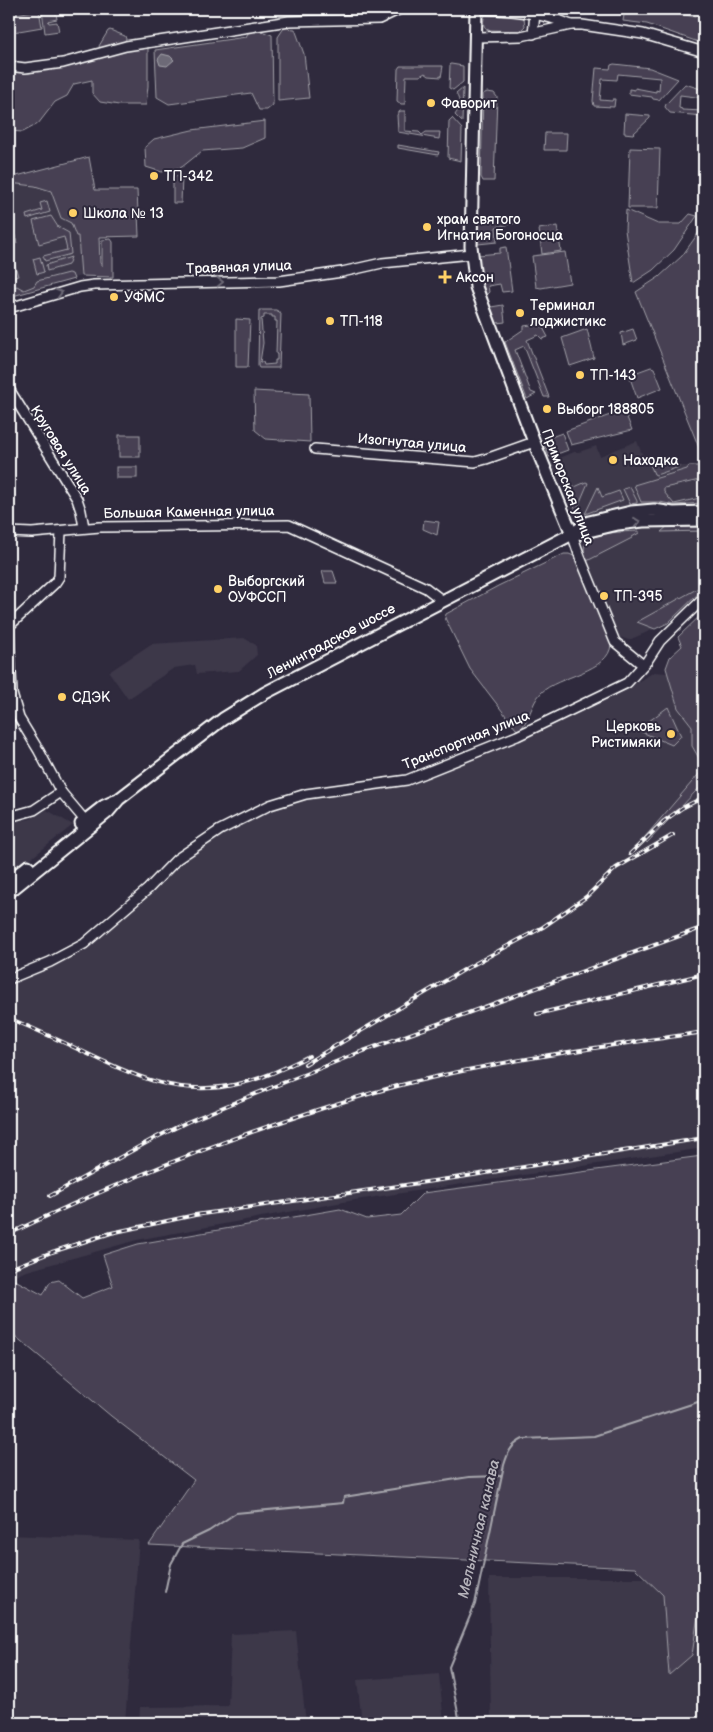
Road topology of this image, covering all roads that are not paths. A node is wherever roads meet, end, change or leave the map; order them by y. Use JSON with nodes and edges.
{"nodes":[{"id":1,"x":400,"y":9,"type":"edge"},
{"id":2,"x":476,"y":9,"type":"edge"},
{"id":3,"x":535,"y":13,"type":"junction"},
{"id":4,"x":571,"y":25,"type":"junction"},
{"id":5,"x":533,"y":34,"type":"junction"},
{"id":6,"x":476,"y":36,"type":"junction"},
{"id":7,"x":704,"y":52,"type":"edge"},
{"id":8,"x":9,"y":66,"type":"edge"},
{"id":9,"x":471,"y":254,"type":"junction"},
{"id":10,"x":9,"y":308,"type":"edge"},
{"id":11,"x":9,"y":389,"type":"edge"},
{"id":12,"x":534,"y":442,"type":"junction"},
{"id":13,"x":315,"y":449,"type":"dead end"},
{"id":14,"x":704,"y":512,"type":"edge"},
{"id":15,"x":704,"y":520,"type":"edge"},
{"id":16,"x":84,"y":527,"type":"junction"},
{"id":17,"x":60,"y":531,"type":"junction"},
{"id":18,"x":9,"y":532,"type":"edge"},
{"id":19,"x":572,"y":534,"type":"junction"},
{"id":20,"x":704,"y":598,"type":"edge"},
{"id":21,"x":443,"y":600,"type":"junction"},
{"id":22,"x":643,"y":665,"type":"junction"},
{"id":23,"x":61,"y":792,"type":"junction"},
{"id":24,"x":9,"y":817,"type":"edge"},
{"id":25,"x":88,"y":823,"type":"junction"},
{"id":26,"x":9,"y":881,"type":"edge"},
{"id":27,"x":9,"y":892,"type":"edge"},
{"id":28,"x":9,"y":978,"type":"edge"}],
"edges":[{"from":1,"to":8,"type":"street"},
{"from":2,"to":3,"type":"street"},
{"from":2,"to":6,"type":"main road","name":"Приморская улица"},
{"from":3,"to":4,"type":"street"},
{"from":3,"to":5,"type":"street"},
{"from":4,"to":5,"type":"street"},
{"from":4,"to":7,"type":"street"},
{"from":5,"to":6,"type":"street"},
{"from":6,"to":9,"type":"main road","name":"Приморская улица"},
{"from":10,"to":9,"type":"street","name":"Травяная улица","one_way":true},
{"from":9,"to":12,"type":"main road","name":"Приморская улица"},
{"from":11,"to":16,"type":"street","name":"Круговая улица"},
{"from":12,"to":13,"type":"street","name":"Изогнутая улица"},
{"from":12,"to":19,"type":"main road","name":"Приморская улица"},
{"from":14,"to":19,"type":"main road","name":"Ленинградское шоссе"},
{"from":19,"to":15,"type":"main road","name":"Ленинградское шоссе","one_way":true},
{"from":16,"to":17,"type":"street","name":"Большая Каменная улица"},
{"from":16,"to":21,"type":"street","name":"Большая Каменная улица"},
{"from":17,"to":18,"type":"street","name":"Большая Каменная улица"},
{"from":17,"to":23,"type":"street"},
{"from":19,"to":21,"type":"main road","name":"Ленинградское шоссе"},
{"from":19,"to":22,"type":"street","name":"Приморская улица"},
{"from":20,"to":22,"type":"street","name":"Транспортная улица"},
{"from":21,"to":25,"type":"main road","name":"Ленинградское шоссе"},
{"from":22,"to":28,"type":"street","name":"Транспортная улица"},
{"from":23,"to":24,"type":"street"},
{"from":23,"to":25,"type":"street"},
{"from":25,"to":26,"type":"main road","name":"Ленинградское шоссе"},
{"from":25,"to":27,"type":"main road","name":"Ленинградское шоссе"}]}
